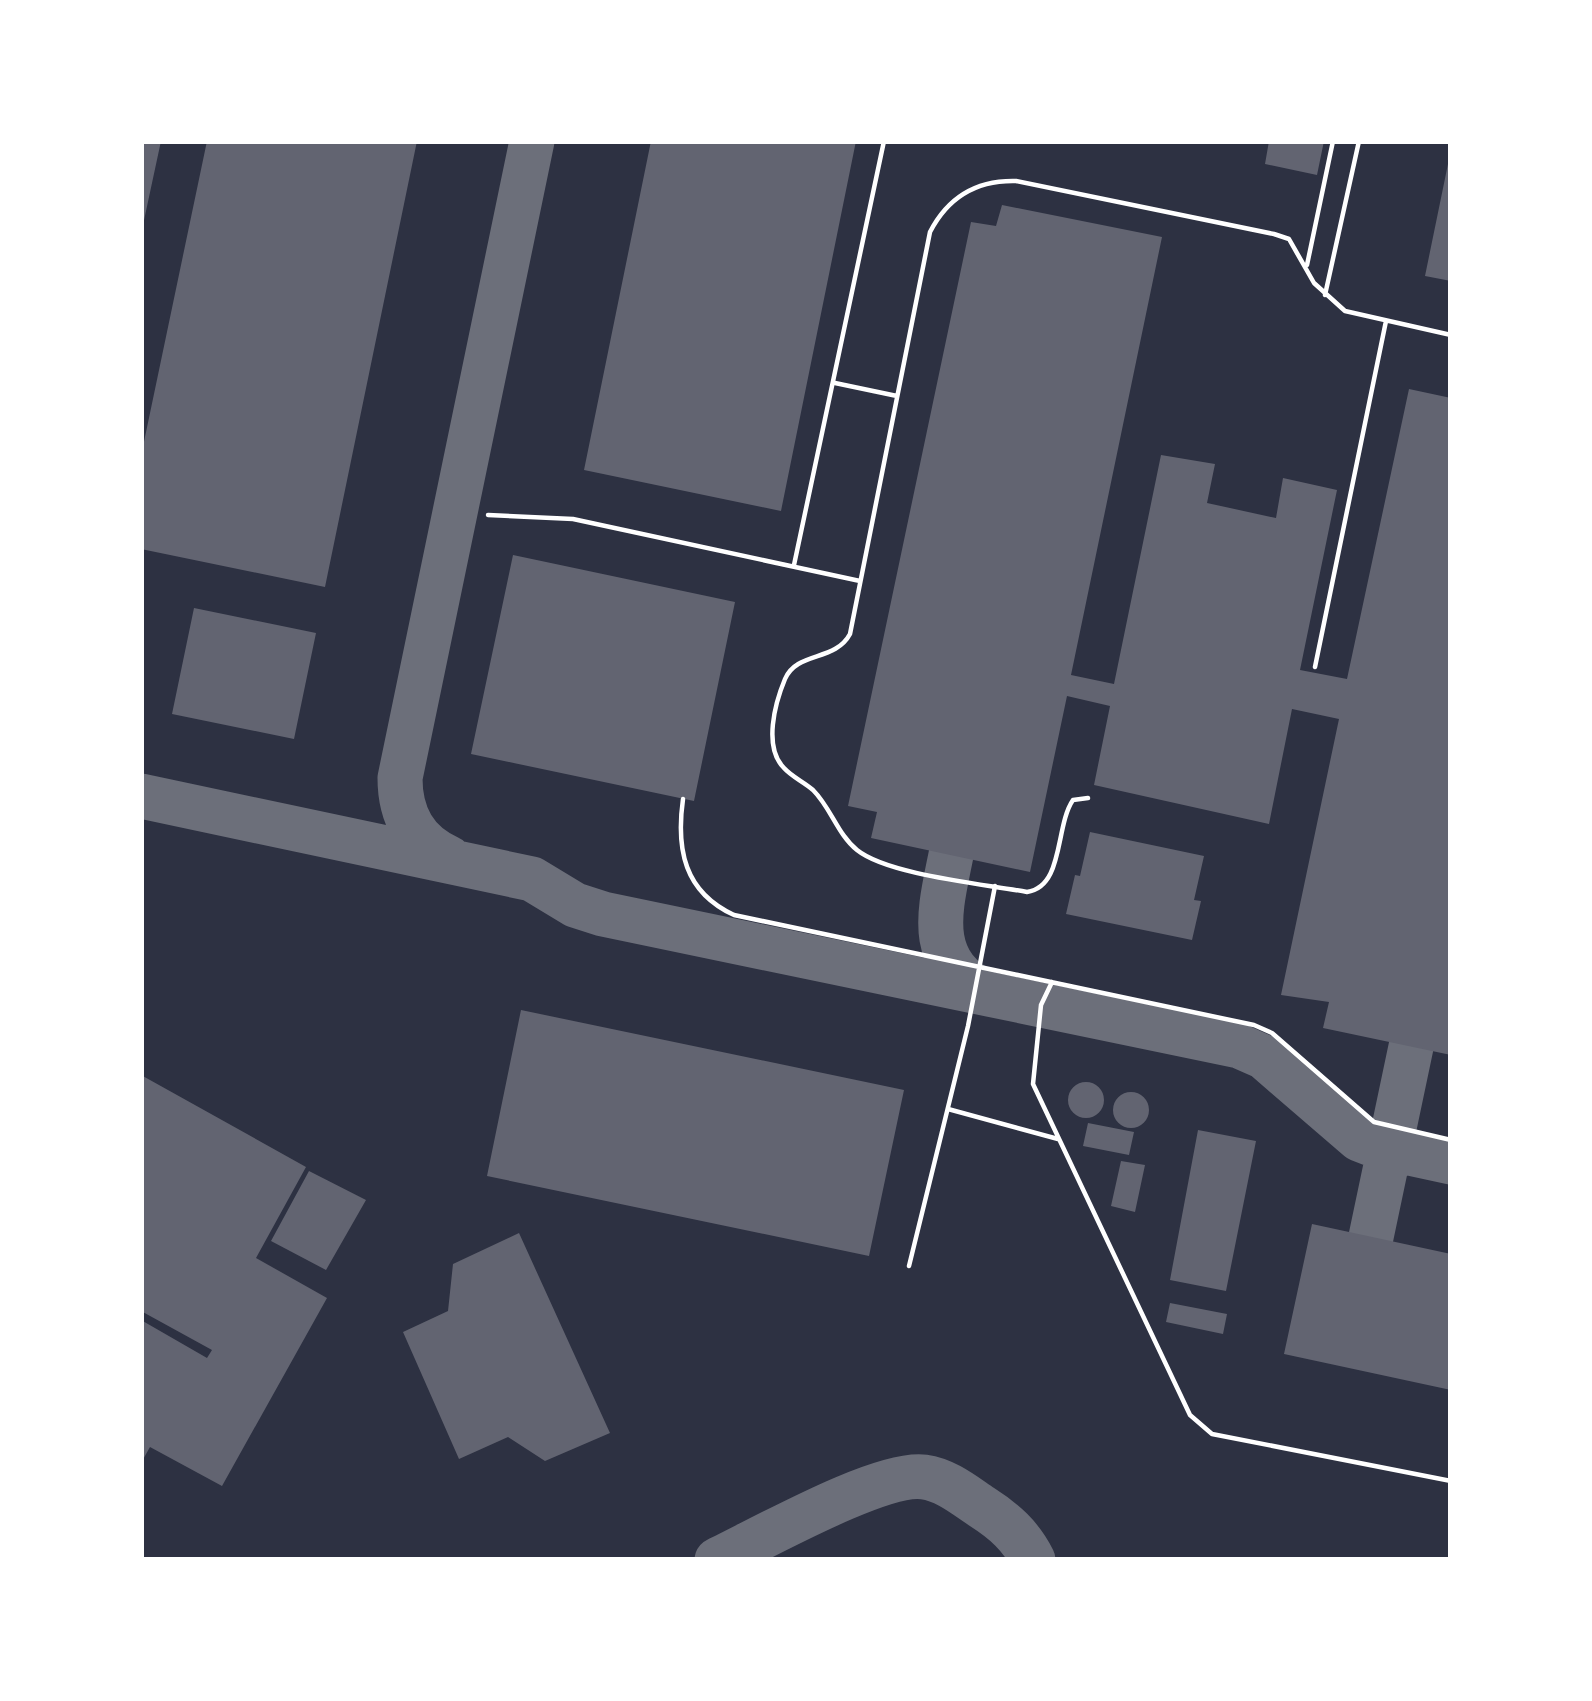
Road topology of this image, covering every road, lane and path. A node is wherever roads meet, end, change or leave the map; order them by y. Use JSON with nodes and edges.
{"nodes":[{"id":1,"x":884,"y":141,"type":"edge"},
{"id":2,"x":1333,"y":141,"type":"edge"},
{"id":3,"x":1358,"y":141,"type":"edge"},
{"id":4,"x":1306,"y":268,"type":"junction"},
{"id":5,"x":1325,"y":295,"type":"junction"},
{"id":6,"x":1386,"y":321,"type":"junction"},
{"id":7,"x":1451,"y":335,"type":"edge"},
{"id":8,"x":835,"y":383,"type":"junction"},
{"id":9,"x":897,"y":396,"type":"junction"},
{"id":10,"x":488,"y":515,"type":"dead end"},
{"id":11,"x":794,"y":565,"type":"junction"},
{"id":12,"x":860,"y":581,"type":"junction"},
{"id":13,"x":1315,"y":667,"type":"dead end"},
{"id":14,"x":1088,"y":798,"type":"dead end"},
{"id":15,"x":683,"y":799,"type":"dead end"},
{"id":16,"x":995,"y":886,"type":"junction"},
{"id":17,"x":979,"y":969,"type":"junction"},
{"id":18,"x":1052,"y":982,"type":"junction"},
{"id":19,"x":948,"y":1109,"type":"junction"},
{"id":20,"x":1062,"y":1140,"type":"junction"},
{"id":21,"x":1451,"y":1140,"type":"edge"},
{"id":22,"x":909,"y":1266,"type":"dead end"},
{"id":23,"x":1451,"y":1481,"type":"edge"}],
"edges":[{"from":1,"to":8,"type":"lane"},
{"from":2,"to":4,"type":"lane"},
{"from":3,"to":5,"type":"lane"},
{"from":4,"to":5,"type":"lane"},
{"from":4,"to":9,"type":"lane"},
{"from":5,"to":6,"type":"lane"},
{"from":6,"to":7,"type":"lane"},
{"from":6,"to":13,"type":"lane"},
{"from":8,"to":9,"type":"lane"},
{"from":8,"to":11,"type":"lane"},
{"from":9,"to":12,"type":"lane"},
{"from":10,"to":11,"type":"lane"},
{"from":11,"to":12,"type":"lane"},
{"from":12,"to":16,"type":"lane"},
{"from":14,"to":16,"type":"lane"},
{"from":15,"to":17,"type":"lane"},
{"from":16,"to":17,"type":"lane"},
{"from":17,"to":18,"type":"lane"},
{"from":17,"to":19,"type":"lane"},
{"from":18,"to":20,"type":"lane"},
{"from":18,"to":21,"type":"lane"},
{"from":19,"to":20,"type":"lane"},
{"from":19,"to":22,"type":"lane"},
{"from":20,"to":23,"type":"lane"}]}
